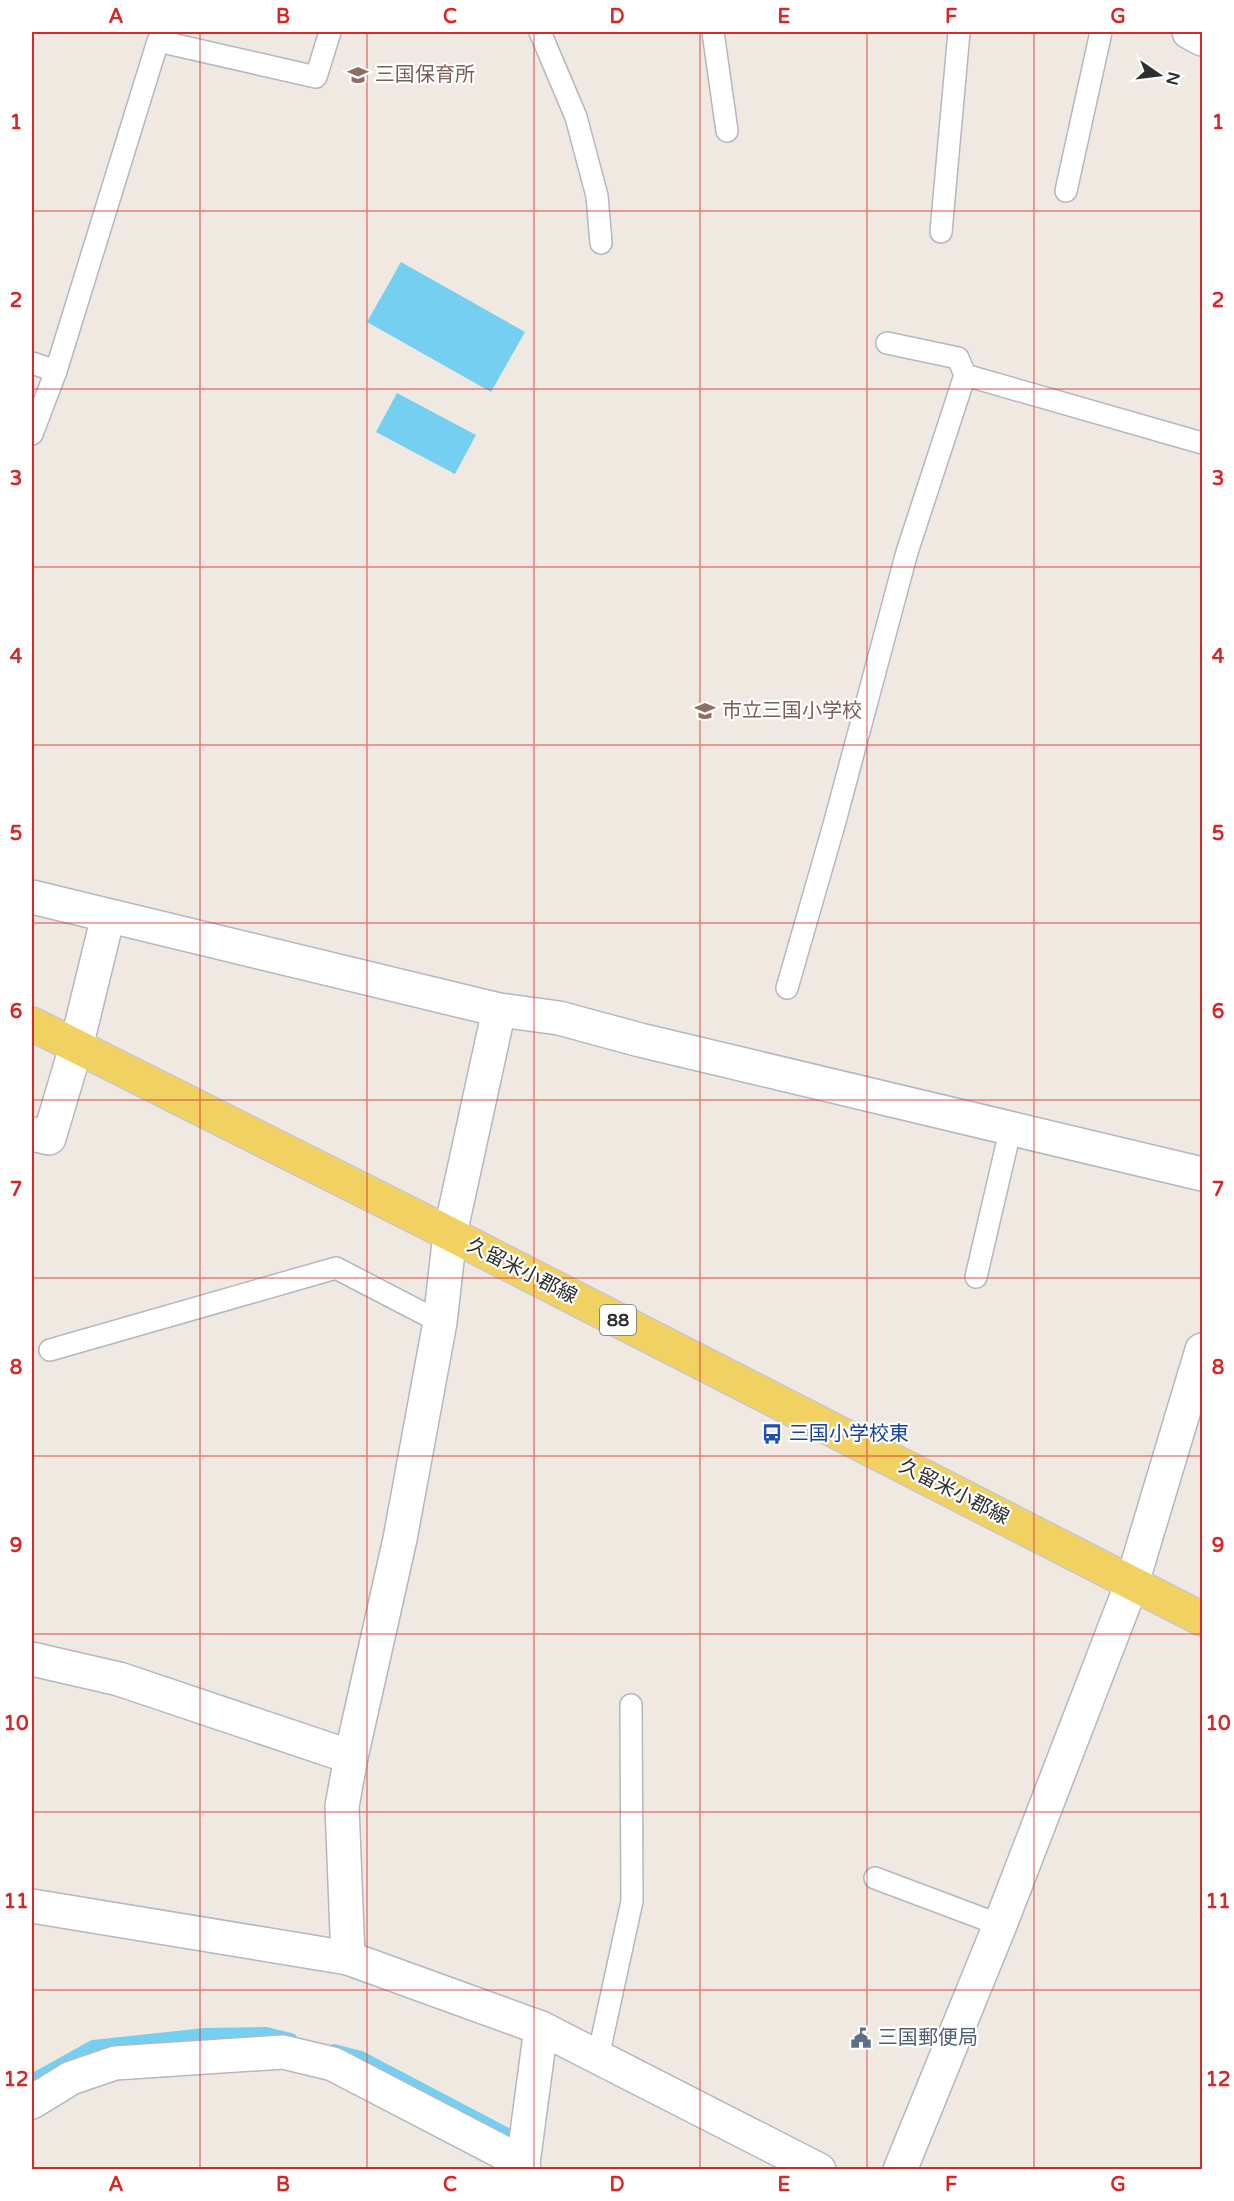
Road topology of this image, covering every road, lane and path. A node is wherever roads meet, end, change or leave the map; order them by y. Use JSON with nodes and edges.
{"nodes":[{"id":1,"x":330,"y":32,"type":"edge"},
{"id":2,"x":540,"y":32,"type":"edge"},
{"id":3,"x":713,"y":32,"type":"edge"},
{"id":4,"x":959,"y":32,"type":"edge"},
{"id":5,"x":1101,"y":32,"type":"edge"},
{"id":6,"x":1189,"y":32,"type":"edge"},
{"id":7,"x":1203,"y":39,"type":"edge"},
{"id":8,"x":727,"y":131,"type":"dead end"},
{"id":9,"x":1066,"y":191,"type":"dead end"},
{"id":10,"x":941,"y":232,"type":"dead end"},
{"id":11,"x":601,"y":243,"type":"dead end"},
{"id":12,"x":887,"y":343,"type":"dead end"},
{"id":13,"x":32,"y":363,"type":"edge"},
{"id":14,"x":56,"y":371,"type":"junction"},
{"id":15,"x":965,"y":375,"type":"junction"},
{"id":16,"x":32,"y":434,"type":"edge"},
{"id":17,"x":1203,"y":443,"type":"edge"},
{"id":18,"x":32,"y":897,"type":"edge"},
{"id":19,"x":108,"y":916,"type":"junction"},
{"id":20,"x":787,"y":988,"type":"dead end"},
{"id":21,"x":499,"y":1010,"type":"junction"},
{"id":22,"x":32,"y":1024,"type":"edge"},
{"id":23,"x":76,"y":1047,"type":"junction"},
{"id":24,"x":1011,"y":1127,"type":"junction"},
{"id":25,"x":32,"y":1134,"type":"edge"},
{"id":26,"x":1203,"y":1174,"type":"edge"},
{"id":27,"x":450,"y":1234,"type":"junction"},
{"id":28,"x":976,"y":1277,"type":"dead end"},
{"id":29,"x":440,"y":1322,"type":"junction"},
{"id":30,"x":50,"y":1350,"type":"dead end"},
{"id":31,"x":1203,"y":1350,"type":"edge"},
{"id":32,"x":1132,"y":1583,"type":"junction"},
{"id":33,"x":1203,"y":1619,"type":"edge"},
{"id":34,"x":32,"y":1659,"type":"edge"},
{"id":35,"x":631,"y":1705,"type":"dead end"},
{"id":36,"x":351,"y":1757,"type":"junction"},
{"id":37,"x":875,"y":1878,"type":"dead end"},
{"id":38,"x":32,"y":1906,"type":"edge"},
{"id":39,"x":1000,"y":1925,"type":"junction"},
{"id":40,"x":348,"y":1958,"type":"junction"},
{"id":41,"x":541,"y":2028,"type":"junction"},
{"id":42,"x":598,"y":2057,"type":"junction"},
{"id":43,"x":32,"y":2102,"type":"edge"},
{"id":44,"x":524,"y":2166,"type":"edge"},
{"id":45,"x":819,"y":2169,"type":"edge"},
{"id":46,"x":900,"y":2169,"type":"edge"}],
"edges":[{"from":1,"to":14,"type":"lane"},
{"from":2,"to":11,"type":"lane"},
{"from":3,"to":8,"type":"lane"},
{"from":4,"to":10,"type":"lane"},
{"from":5,"to":9,"type":"lane"},
{"from":6,"to":7,"type":"street"},
{"from":12,"to":15,"type":"lane"},
{"from":13,"to":14,"type":"lane"},
{"from":14,"to":16,"type":"lane"},
{"from":15,"to":17,"type":"lane"},
{"from":15,"to":20,"type":"lane"},
{"from":18,"to":19,"type":"street"},
{"from":19,"to":21,"type":"street"},
{"from":19,"to":23,"type":"street"},
{"from":21,"to":24,"type":"street"},
{"from":21,"to":27,"type":"street"},
{"from":22,"to":23,"type":"main road","name":"久留米小郡線","number":"88"},
{"from":23,"to":25,"type":"street"},
{"from":23,"to":27,"type":"main road","name":"久留米小郡線","number":"88"},
{"from":24,"to":26,"type":"street"},
{"from":24,"to":28,"type":"lane"},
{"from":27,"to":29,"type":"street"},
{"from":27,"to":32,"type":"main road","name":"久留米小郡線","number":"88"},
{"from":29,"to":30,"type":"lane"},
{"from":29,"to":36,"type":"street"},
{"from":31,"to":32,"type":"street"},
{"from":32,"to":33,"type":"main road","name":"久留米小郡線","number":"88"},
{"from":32,"to":39,"type":"street"},
{"from":34,"to":36,"type":"street"},
{"from":35,"to":42,"type":"lane"},
{"from":36,"to":40,"type":"street"},
{"from":37,"to":39,"type":"lane"},
{"from":38,"to":40,"type":"street"},
{"from":39,"to":46,"type":"street"},
{"from":40,"to":41,"type":"street"},
{"from":41,"to":42,"type":"street"},
{"from":41,"to":44,"type":"street"},
{"from":42,"to":45,"type":"street"},
{"from":43,"to":44,"type":"street"}]}
